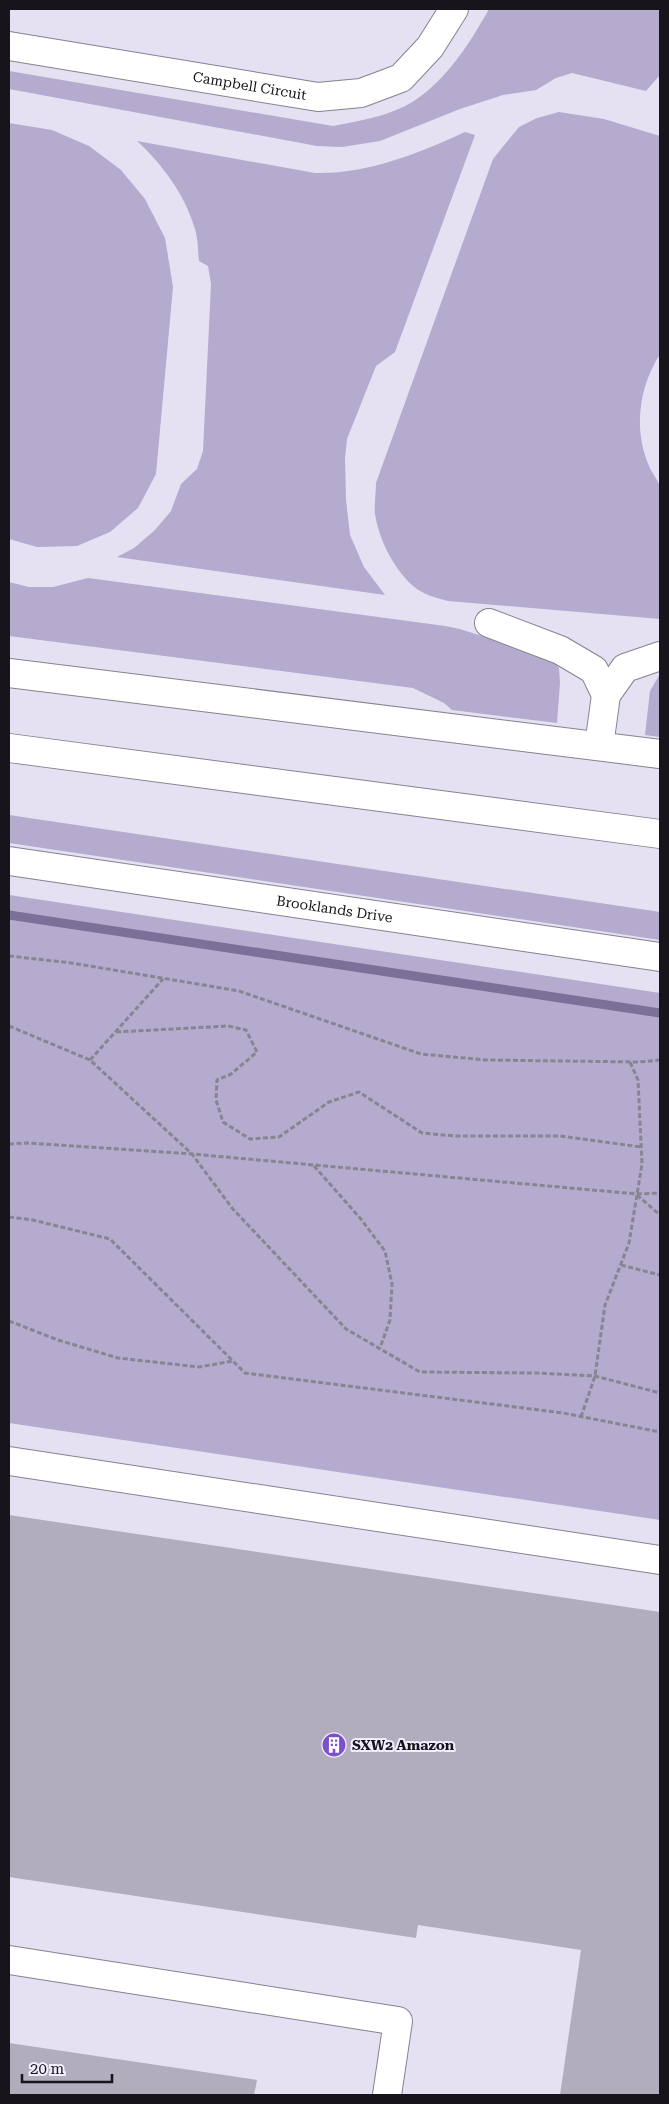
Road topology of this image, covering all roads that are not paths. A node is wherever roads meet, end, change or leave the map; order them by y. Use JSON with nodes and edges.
{"nodes":[{"id":1,"x":454,"y":9,"type":"edge"},
{"id":2,"x":9,"y":46,"type":"edge"},
{"id":3,"x":489,"y":623,"type":"dead end"},
{"id":4,"x":660,"y":656,"type":"edge"},
{"id":5,"x":9,"y":673,"type":"edge"},
{"id":6,"x":606,"y":695,"type":"junction"},
{"id":7,"x":600,"y":746,"type":"junction"},
{"id":8,"x":9,"y":748,"type":"edge"},
{"id":9,"x":660,"y":754,"type":"edge"},
{"id":10,"x":660,"y":834,"type":"edge"},
{"id":11,"x":9,"y":861,"type":"edge"},
{"id":12,"x":660,"y":957,"type":"edge"},
{"id":13,"x":9,"y":1461,"type":"edge"},
{"id":14,"x":660,"y":1560,"type":"edge"},
{"id":15,"x":9,"y":1960,"type":"edge"},
{"id":16,"x":387,"y":2095,"type":"edge"}],
"edges":[{"from":1,"to":2,"type":"street","name":"Campbell Circuit"},
{"from":3,"to":6,"type":"street"},
{"from":4,"to":6,"type":"street"},
{"from":5,"to":7,"type":"street"},
{"from":6,"to":7,"type":"street"},
{"from":7,"to":9,"type":"street"},
{"from":8,"to":10,"type":"street"},
{"from":11,"to":12,"type":"street","name":"Brooklands Drive"},
{"from":13,"to":14,"type":"street"},
{"from":15,"to":16,"type":"street"}]}
